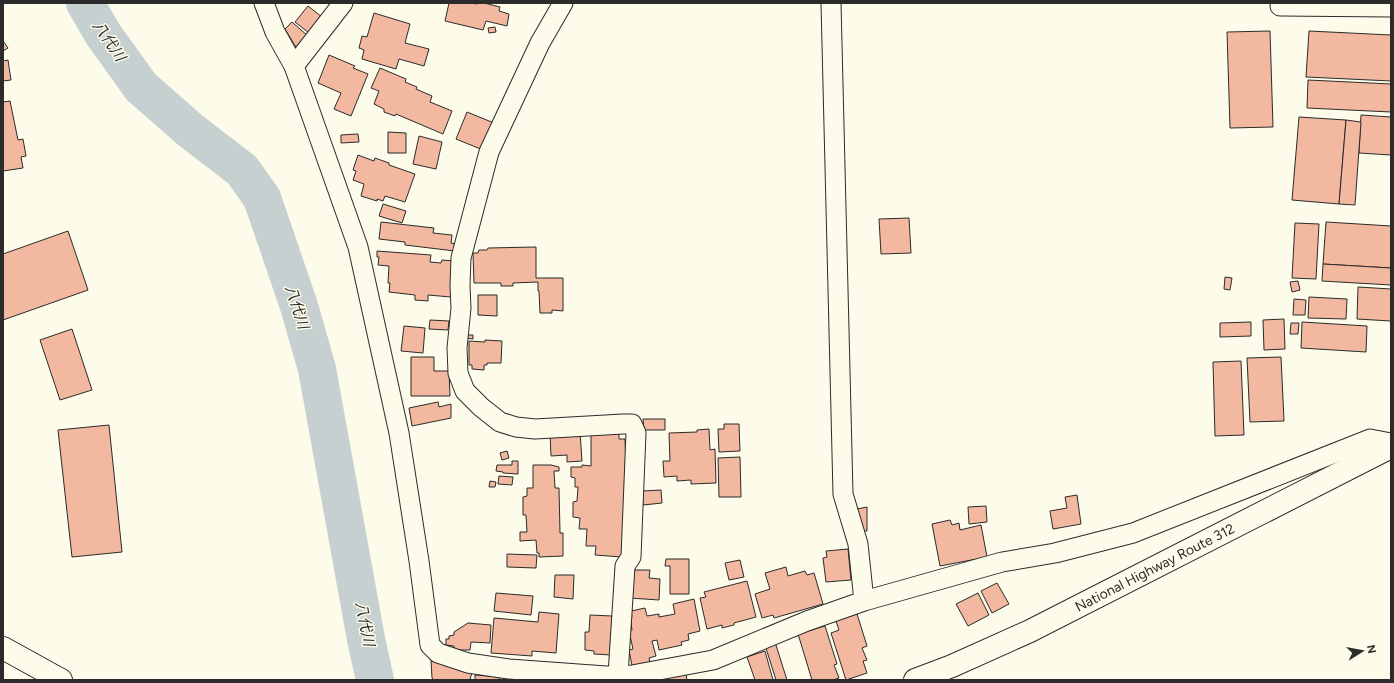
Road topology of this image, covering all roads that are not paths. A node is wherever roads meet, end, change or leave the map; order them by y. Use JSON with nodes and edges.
{"nodes":[{"id":1,"x":264,"y":3,"type":"edge"},
{"id":2,"x":342,"y":3,"type":"edge"},
{"id":3,"x":563,"y":3,"type":"edge"},
{"id":4,"x":831,"y":3,"type":"edge"},
{"id":5,"x":1280,"y":6,"type":"dead end"},
{"id":6,"x":1391,"y":7,"type":"edge"},
{"id":7,"x":294,"y":66,"type":"junction"},
{"id":8,"x":1391,"y":443,"type":"edge"},
{"id":9,"x":1391,"y":447,"type":"edge"},
{"id":10,"x":864,"y":601,"type":"junction"},
{"id":11,"x":3,"y":648,"type":"edge"},
{"id":12,"x":618,"y":675,"type":"junction"},
{"id":13,"x":62,"y":680,"type":"edge"},
{"id":14,"x":915,"y":680,"type":"edge"}],
"edges":[{"from":1,"to":7,"type":"street"},
{"from":2,"to":7,"type":"street"},
{"from":3,"to":12,"type":"street"},
{"from":4,"to":10,"type":"street"},
{"from":5,"to":6,"type":"street"},
{"from":7,"to":12,"type":"street"},
{"from":8,"to":10,"type":"street"},
{"from":9,"to":14,"type":"highway","name":"National Highway Route 312"},
{"from":10,"to":12,"type":"street"},
{"from":11,"to":13,"type":"highway"}]}
